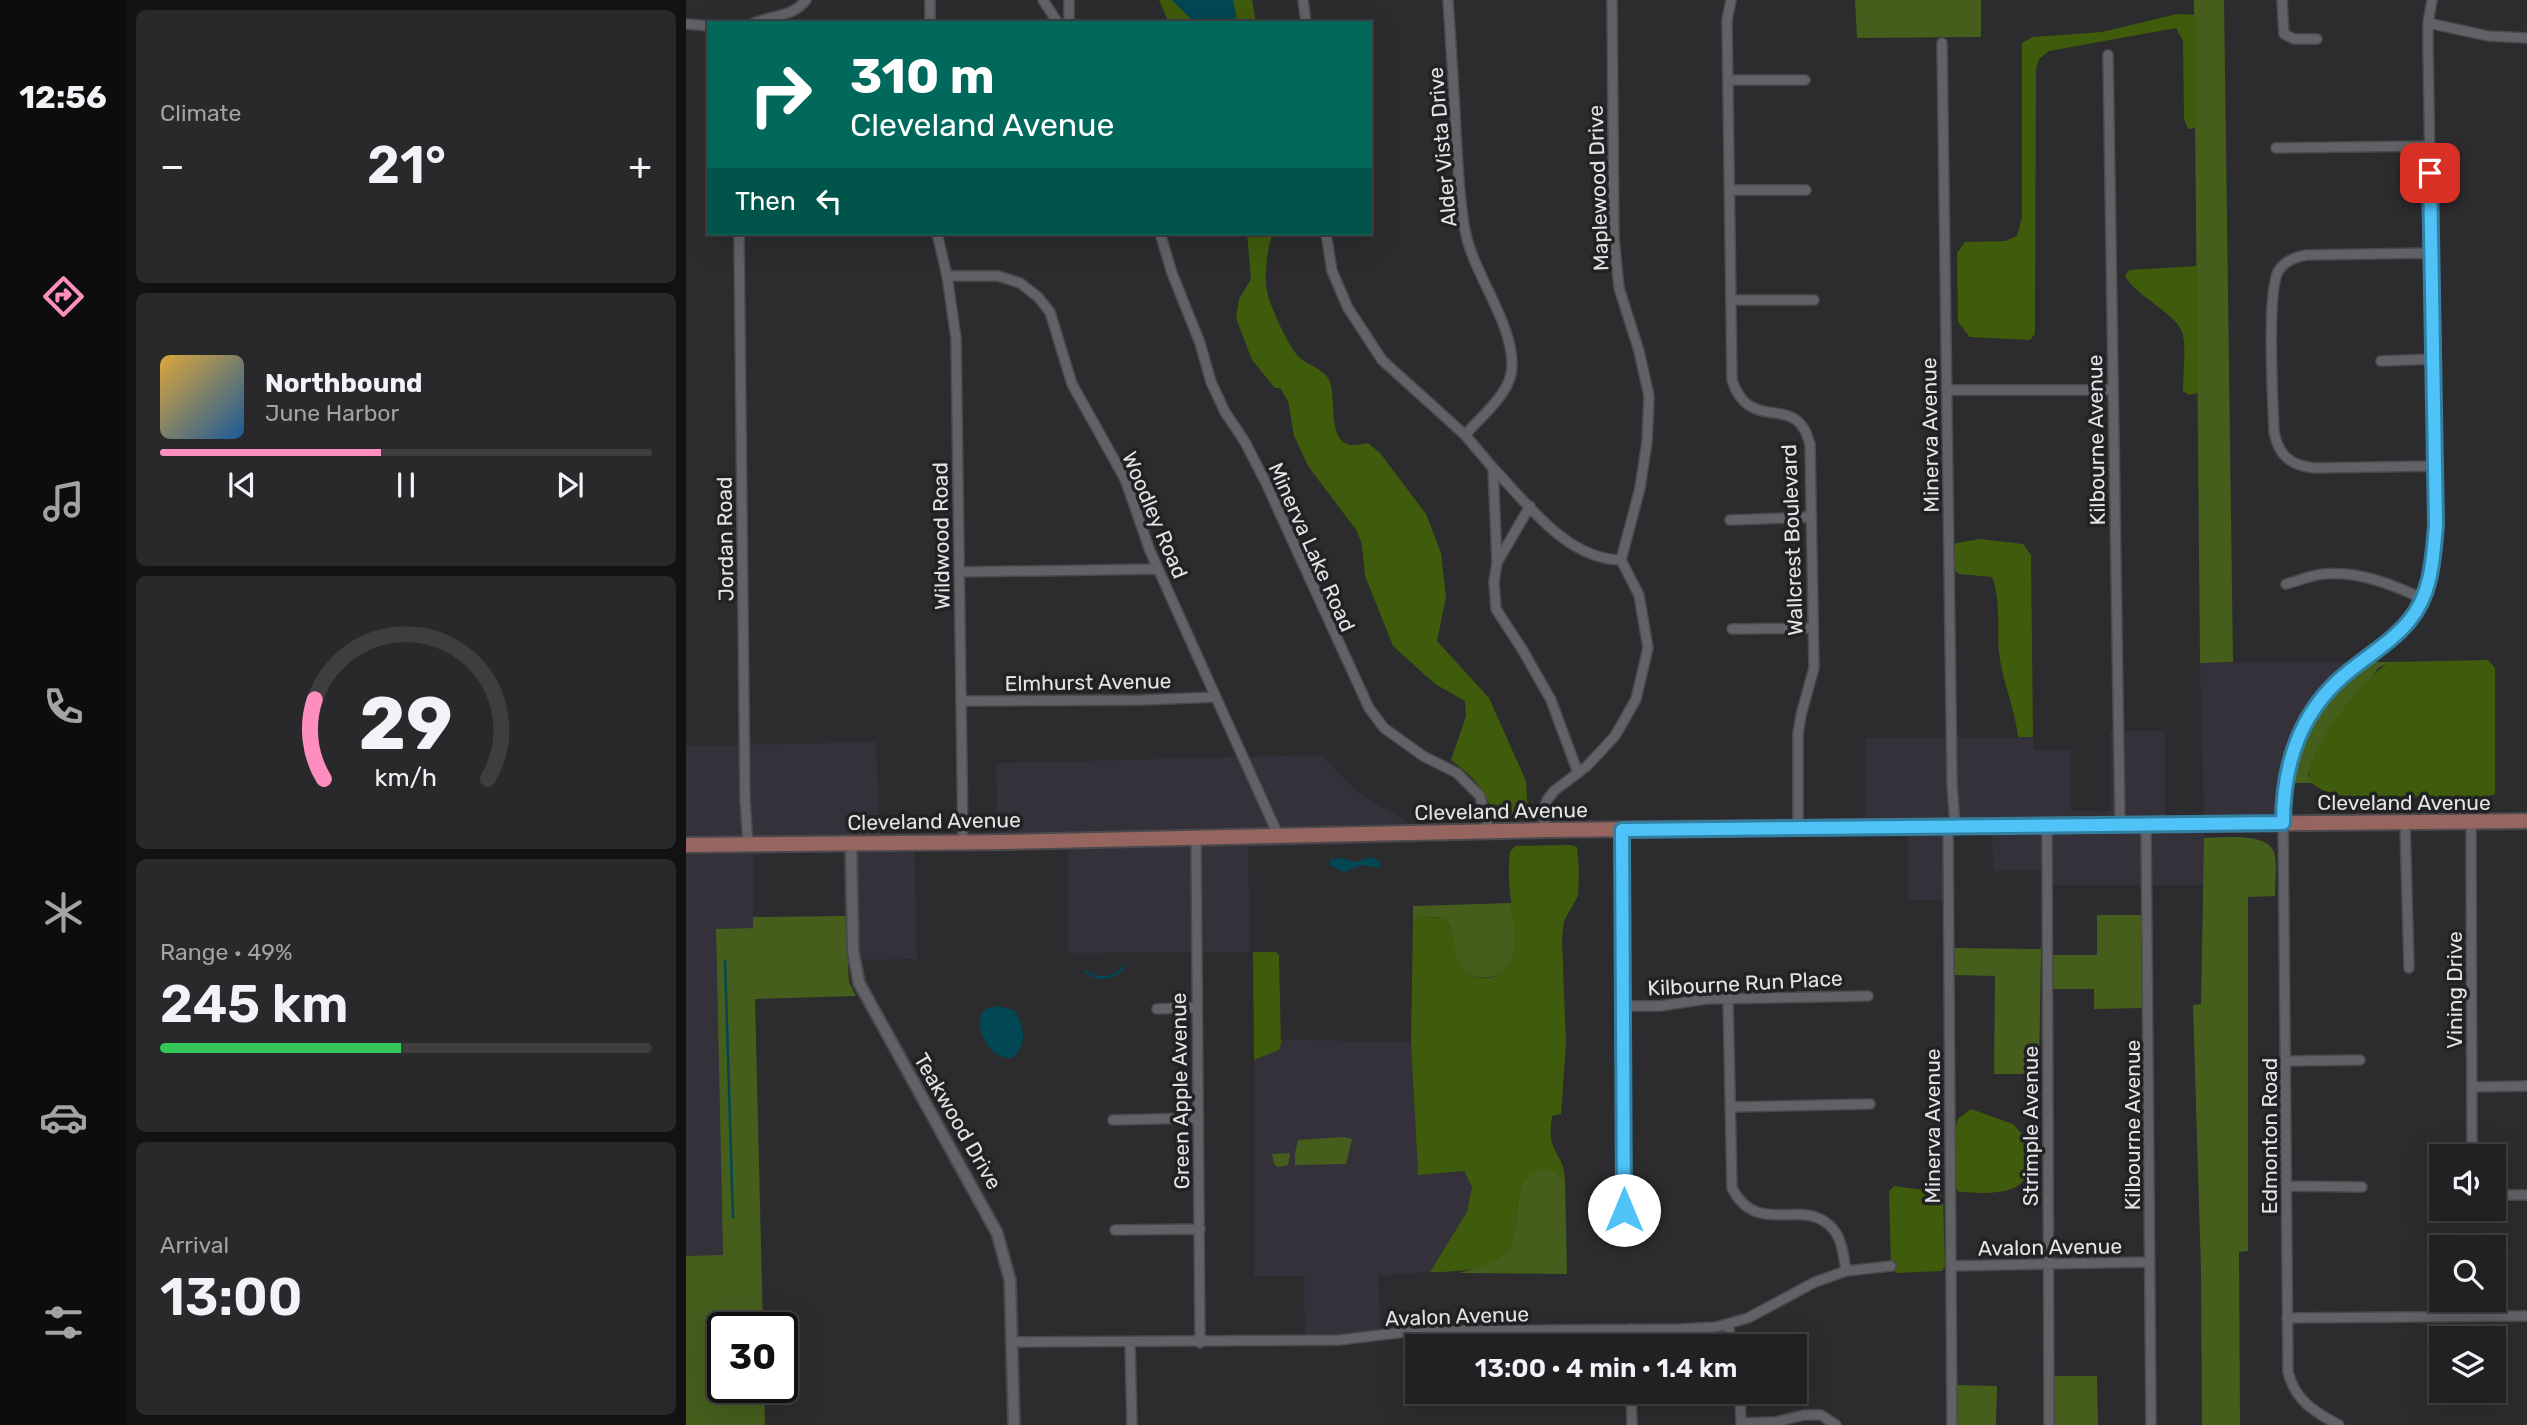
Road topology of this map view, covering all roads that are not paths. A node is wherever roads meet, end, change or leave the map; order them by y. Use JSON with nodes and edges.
{"nodes":[{"id":1,"x":806,"y":0,"type":"edge"},
{"id":2,"x":930,"y":0,"type":"edge"},
{"id":3,"x":1043,"y":0,"type":"edge"},
{"id":4,"x":1069,"y":0,"type":"edge"},
{"id":5,"x":1303,"y":0,"type":"edge"},
{"id":6,"x":1448,"y":0,"type":"edge"},
{"id":7,"x":1612,"y":0,"type":"edge"},
{"id":8,"x":1731,"y":0,"type":"edge"},
{"id":9,"x":2282,"y":0,"type":"edge"},
{"id":10,"x":2432,"y":0,"type":"edge"},
{"id":11,"x":758,"y":21,"type":"edge"},
{"id":12,"x":930,"y":21,"type":"edge"},
{"id":13,"x":1057,"y":21,"type":"edge"},
{"id":14,"x":1069,"y":21,"type":"edge"},
{"id":15,"x":1306,"y":21,"type":"edge"},
{"id":16,"x":2428,"y":23,"type":"junction"},
{"id":17,"x":686,"y":24,"type":"edge"},
{"id":18,"x":707,"y":26,"type":"edge"},
{"id":19,"x":2317,"y":38,"type":"dead end"},
{"id":20,"x":2527,"y":38,"type":"edge"},
{"id":21,"x":1942,"y":43,"type":"dead end"},
{"id":22,"x":2108,"y":55,"type":"dead end"},
{"id":23,"x":1728,"y":80,"type":"junction"},
{"id":24,"x":1805,"y":80,"type":"dead end"},
{"id":25,"x":2430,"y":146,"type":"junction"},
{"id":26,"x":2276,"y":148,"type":"dead end"},
{"id":27,"x":1730,"y":190,"type":"junction"},
{"id":28,"x":1806,"y":190,"type":"dead end"},
{"id":29,"x":739,"y":235,"type":"edge"},
{"id":30,"x":937,"y":235,"type":"edge"},
{"id":31,"x":1161,"y":235,"type":"edge"},
{"id":32,"x":1326,"y":235,"type":"edge"},
{"id":33,"x":2432,"y":253,"type":"junction"},
{"id":34,"x":947,"y":276,"type":"junction"},
{"id":35,"x":1732,"y":300,"type":"junction"},
{"id":36,"x":1814,"y":300,"type":"dead end"},
{"id":37,"x":2433,"y":359,"type":"junction"},
{"id":38,"x":2381,"y":361,"type":"dead end"},
{"id":39,"x":1947,"y":390,"type":"junction"},
{"id":40,"x":2113,"y":390,"type":"junction"},
{"id":41,"x":1465,"y":435,"type":"junction"},
{"id":42,"x":2435,"y":466,"type":"junction"},
{"id":43,"x":1493,"y":468,"type":"junction"},
{"id":44,"x":1530,"y":506,"type":"junction"},
{"id":45,"x":1811,"y":517,"type":"junction"},
{"id":46,"x":1730,"y":520,"type":"dead end"},
{"id":47,"x":1621,"y":560,"type":"junction"},
{"id":48,"x":1497,"y":562,"type":"junction"},
{"id":49,"x":1158,"y":569,"type":"junction"},
{"id":50,"x":959,"y":572,"type":"junction"},
{"id":51,"x":2286,"y":584,"type":"dead end"},
{"id":52,"x":2422,"y":598,"type":"junction"},
{"id":53,"x":1813,"y":628,"type":"junction"},
{"id":54,"x":1732,"y":629,"type":"dead end"},
{"id":55,"x":1216,"y":696,"type":"junction"},
{"id":56,"x":961,"y":701,"type":"junction"},
{"id":57,"x":1578,"y":773,"type":"junction"},
{"id":58,"x":2527,"y":821,"type":"edge"},
{"id":59,"x":2471,"y":822,"type":"junction"},
{"id":60,"x":2283,"y":823,"type":"junction"},
{"id":61,"x":2405,"y":823,"type":"junction"},
{"id":62,"x":2120,"y":824,"type":"junction"},
{"id":63,"x":2146,"y":825,"type":"junction"},
{"id":64,"x":1952,"y":826,"type":"junction"},
{"id":65,"x":2047,"y":826,"type":"junction"},
{"id":66,"x":1798,"y":828,"type":"junction"},
{"id":67,"x":1545,"y":830,"type":"junction"},
{"id":68,"x":1622,"y":830,"type":"junction"},
{"id":69,"x":1489,"y":831,"type":"junction"},
{"id":70,"x":1279,"y":837,"type":"junction"},
{"id":71,"x":1196,"y":838,"type":"junction"},
{"id":72,"x":963,"y":841,"type":"junction"},
{"id":73,"x":851,"y":843,"type":"junction"},
{"id":74,"x":748,"y":844,"type":"junction"},
{"id":75,"x":686,"y":845,"type":"edge"},
{"id":76,"x":2409,"y":968,"type":"dead end"},
{"id":77,"x":1868,"y":996,"type":"dead end"},
{"id":78,"x":1728,"y":998,"type":"junction"},
{"id":79,"x":1623,"y":1006,"type":"junction"},
{"id":80,"x":1197,"y":1007,"type":"junction"},
{"id":81,"x":1157,"y":1009,"type":"dead end"},
{"id":82,"x":2360,"y":1060,"type":"dead end"},
{"id":83,"x":2286,"y":1061,"type":"junction"},
{"id":84,"x":2527,"y":1086,"type":"edge"},
{"id":85,"x":2472,"y":1087,"type":"junction"},
{"id":86,"x":1870,"y":1104,"type":"dead end"},
{"id":87,"x":1730,"y":1107,"type":"junction"},
{"id":88,"x":1198,"y":1118,"type":"junction"},
{"id":89,"x":1113,"y":1120,"type":"dead end"},
{"id":90,"x":2472,"y":1144,"type":"edge"},
{"id":91,"x":2287,"y":1186,"type":"junction"},
{"id":92,"x":2362,"y":1187,"type":"dead end"},
{"id":93,"x":2506,"y":1195,"type":"edge"},
{"id":94,"x":2527,"y":1195,"type":"edge"},
{"id":95,"x":1624,"y":1210,"type":"dead end"},
{"id":96,"x":1200,"y":1229,"type":"junction"},
{"id":97,"x":1115,"y":1230,"type":"dead end"},
{"id":98,"x":2150,"y":1262,"type":"junction"},
{"id":99,"x":2048,"y":1264,"type":"junction"},
{"id":100,"x":1891,"y":1266,"type":"dead end"},
{"id":101,"x":1951,"y":1266,"type":"junction"},
{"id":102,"x":1846,"y":1271,"type":"junction"},
{"id":103,"x":2527,"y":1316,"type":"edge"},
{"id":104,"x":2287,"y":1318,"type":"junction"},
{"id":105,"x":1728,"y":1324,"type":"junction"},
{"id":106,"x":1631,"y":1329,"type":"junction"},
{"id":107,"x":1631,"y":1334,"type":"edge"},
{"id":108,"x":1730,"y":1334,"type":"edge"},
{"id":109,"x":1013,"y":1342,"type":"junction"},
{"id":110,"x":1130,"y":1342,"type":"junction"},
{"id":111,"x":1200,"y":1343,"type":"junction"},
{"id":112,"x":1632,"y":1404,"type":"edge"},
{"id":113,"x":1740,"y":1404,"type":"edge"},
{"id":114,"x":2322,"y":1421,"type":"edge"},
{"id":115,"x":1741,"y":1424,"type":"edge"},
{"id":116,"x":1836,"y":1424,"type":"edge"},
{"id":117,"x":1014,"y":1425,"type":"edge"},
{"id":118,"x":1132,"y":1425,"type":"edge"},
{"id":119,"x":1632,"y":1425,"type":"edge"},
{"id":120,"x":1952,"y":1425,"type":"edge"},
{"id":121,"x":2049,"y":1425,"type":"edge"},
{"id":122,"x":2151,"y":1425,"type":"edge"},
{"id":123,"x":2339,"y":1425,"type":"edge"}],
"edges":[{"from":1,"to":11,"type":"street"},
{"from":2,"to":12,"type":"street"},
{"from":3,"to":13,"type":"street"},
{"from":4,"to":14,"type":"street"},
{"from":5,"to":15,"type":"street"},
{"from":6,"to":41,"type":"street","name":"Alder Vista Drive"},
{"from":7,"to":47,"type":"street","name":"Maplewood Drive"},
{"from":8,"to":23,"type":"street","name":"Wallcrest Boulevard"},
{"from":9,"to":19,"type":"street"},
{"from":10,"to":16,"type":"street","name":"Edmonton Road"},
{"from":16,"to":20,"type":"street"},
{"from":16,"to":25,"type":"street","name":"Edmonton Road"},
{"from":17,"to":18,"type":"street"},
{"from":21,"to":39,"type":"street","name":"Minerva Avenue"},
{"from":22,"to":40,"type":"street","name":"Kilbourne Avenue"},
{"from":23,"to":24,"type":"street"},
{"from":23,"to":27,"type":"street","name":"Wallcrest Boulevard"},
{"from":25,"to":26,"type":"street"},
{"from":25,"to":33,"type":"street","name":"Edmonton Road"},
{"from":27,"to":28,"type":"street"},
{"from":27,"to":35,"type":"street","name":"Wallcrest Boulevard"},
{"from":29,"to":74,"type":"street","name":"Jordan Road"},
{"from":30,"to":34,"type":"street","name":"Wildwood Road"},
{"from":31,"to":69,"type":"street","name":"Minerva Lake Road"},
{"from":32,"to":41,"type":"street"},
{"from":33,"to":37,"type":"street","name":"Edmonton Road"},
{"from":33,"to":42,"type":"street"},
{"from":34,"to":49,"type":"street","name":"Woodley Road"},
{"from":34,"to":50,"type":"street","name":"Wildwood Road"},
{"from":35,"to":36,"type":"street"},
{"from":35,"to":45,"type":"street","name":"Wallcrest Boulevard"},
{"from":37,"to":38,"type":"street"},
{"from":37,"to":42,"type":"street","name":"Edmonton Road"},
{"from":39,"to":40,"type":"street"},
{"from":39,"to":64,"type":"street","name":"Minerva Avenue"},
{"from":40,"to":62,"type":"street","name":"Kilbourne Avenue"},
{"from":41,"to":43,"type":"street"},
{"from":42,"to":52,"type":"street","name":"Edmonton Road"},
{"from":43,"to":44,"type":"street"},
{"from":43,"to":48,"type":"street"},
{"from":44,"to":47,"type":"street"},
{"from":44,"to":48,"type":"street"},
{"from":45,"to":46,"type":"street"},
{"from":45,"to":53,"type":"street","name":"Wallcrest Boulevard"},
{"from":47,"to":57,"type":"street"},
{"from":48,"to":57,"type":"street"},
{"from":49,"to":50,"type":"street"},
{"from":49,"to":55,"type":"street","name":"Woodley Road"},
{"from":50,"to":56,"type":"street","name":"Wildwood Road"},
{"from":51,"to":52,"type":"street"},
{"from":52,"to":60,"type":"street","name":"Edmonton Road"},
{"from":53,"to":54,"type":"street"},
{"from":53,"to":66,"type":"street","name":"Wallcrest Boulevard"},
{"from":55,"to":56,"type":"street","name":"Elmhurst Avenue"},
{"from":55,"to":70,"type":"street","name":"Woodley Road"},
{"from":56,"to":72,"type":"street","name":"Wildwood Road"},
{"from":57,"to":67,"type":"street"},
{"from":58,"to":59,"type":"main road","name":"Cleveland Avenue"},
{"from":59,"to":61,"type":"main road","name":"Cleveland Avenue"},
{"from":59,"to":85,"type":"street","name":"Vining Drive"},
{"from":60,"to":61,"type":"main road","name":"Cleveland Avenue"},
{"from":60,"to":63,"type":"main road","name":"Cleveland Avenue"},
{"from":60,"to":83,"type":"street","name":"Edmonton Road"},
{"from":61,"to":76,"type":"street"},
{"from":62,"to":63,"type":"main road","name":"Cleveland Avenue"},
{"from":62,"to":65,"type":"main road","name":"Cleveland Avenue"},
{"from":63,"to":98,"type":"street","name":"Kilbourne Avenue"},
{"from":64,"to":65,"type":"main road","name":"Cleveland Avenue"},
{"from":64,"to":66,"type":"main road","name":"Cleveland Avenue"},
{"from":64,"to":101,"type":"street","name":"Minerva Avenue"},
{"from":65,"to":99,"type":"street","name":"Strimple Avenue"},
{"from":66,"to":68,"type":"main road","name":"Cleveland Avenue"},
{"from":67,"to":68,"type":"main road","name":"Cleveland Avenue"},
{"from":67,"to":69,"type":"main road","name":"Cleveland Avenue"},
{"from":68,"to":79,"type":"street"},
{"from":69,"to":70,"type":"main road","name":"Cleveland Avenue"},
{"from":70,"to":71,"type":"main road","name":"Cleveland Avenue"},
{"from":71,"to":72,"type":"main road","name":"Cleveland Avenue"},
{"from":71,"to":80,"type":"street","name":"Green Apple Avenue"},
{"from":72,"to":73,"type":"main road","name":"Cleveland Avenue"},
{"from":73,"to":74,"type":"main road","name":"Cleveland Avenue"},
{"from":73,"to":109,"type":"street","name":"Teakwood Drive"},
{"from":74,"to":75,"type":"main road","name":"Cleveland Avenue"},
{"from":77,"to":78,"type":"street","name":"Kilbourne Run Place"},
{"from":78,"to":79,"type":"street","name":"Kilbourne Run Place"},
{"from":78,"to":87,"type":"street"},
{"from":79,"to":95,"type":"street"},
{"from":80,"to":81,"type":"street"},
{"from":80,"to":88,"type":"street","name":"Green Apple Avenue"},
{"from":82,"to":83,"type":"street"},
{"from":83,"to":91,"type":"street","name":"Edmonton Road"},
{"from":84,"to":85,"type":"street"},
{"from":85,"to":90,"type":"street","name":"Vining Drive"},
{"from":86,"to":87,"type":"street"},
{"from":87,"to":102,"type":"street"},
{"from":88,"to":89,"type":"street"},
{"from":88,"to":96,"type":"street","name":"Green Apple Avenue"},
{"from":91,"to":92,"type":"street"},
{"from":91,"to":104,"type":"street","name":"Edmonton Road"},
{"from":93,"to":94,"type":"street"},
{"from":96,"to":97,"type":"street"},
{"from":96,"to":111,"type":"street","name":"Green Apple Avenue"},
{"from":98,"to":99,"type":"street","name":"Avalon Avenue"},
{"from":98,"to":122,"type":"street","name":"Kilbourne Avenue"},
{"from":99,"to":101,"type":"street","name":"Avalon Avenue"},
{"from":99,"to":121,"type":"street","name":"Strimple Avenue"},
{"from":100,"to":102,"type":"street","name":"Avalon Avenue"},
{"from":101,"to":120,"type":"street","name":"Minerva Avenue"},
{"from":102,"to":105,"type":"street","name":"Avalon Avenue"},
{"from":103,"to":104,"type":"street"},
{"from":104,"to":114,"type":"street","name":"Edmonton Road"},
{"from":105,"to":106,"type":"street","name":"Avalon Avenue"},
{"from":105,"to":108,"type":"street"},
{"from":106,"to":107,"type":"street"},
{"from":106,"to":111,"type":"street","name":"Avalon Avenue"},
{"from":109,"to":110,"type":"street","name":"Avalon Avenue"},
{"from":109,"to":117,"type":"street","name":"Teakwood Drive"},
{"from":110,"to":111,"type":"street","name":"Avalon Avenue"},
{"from":110,"to":118,"type":"street"},
{"from":112,"to":119,"type":"street"},
{"from":113,"to":115,"type":"street"},
{"from":114,"to":123,"type":"street","name":"Edmonton Road"},
{"from":115,"to":116,"type":"street"}]}
